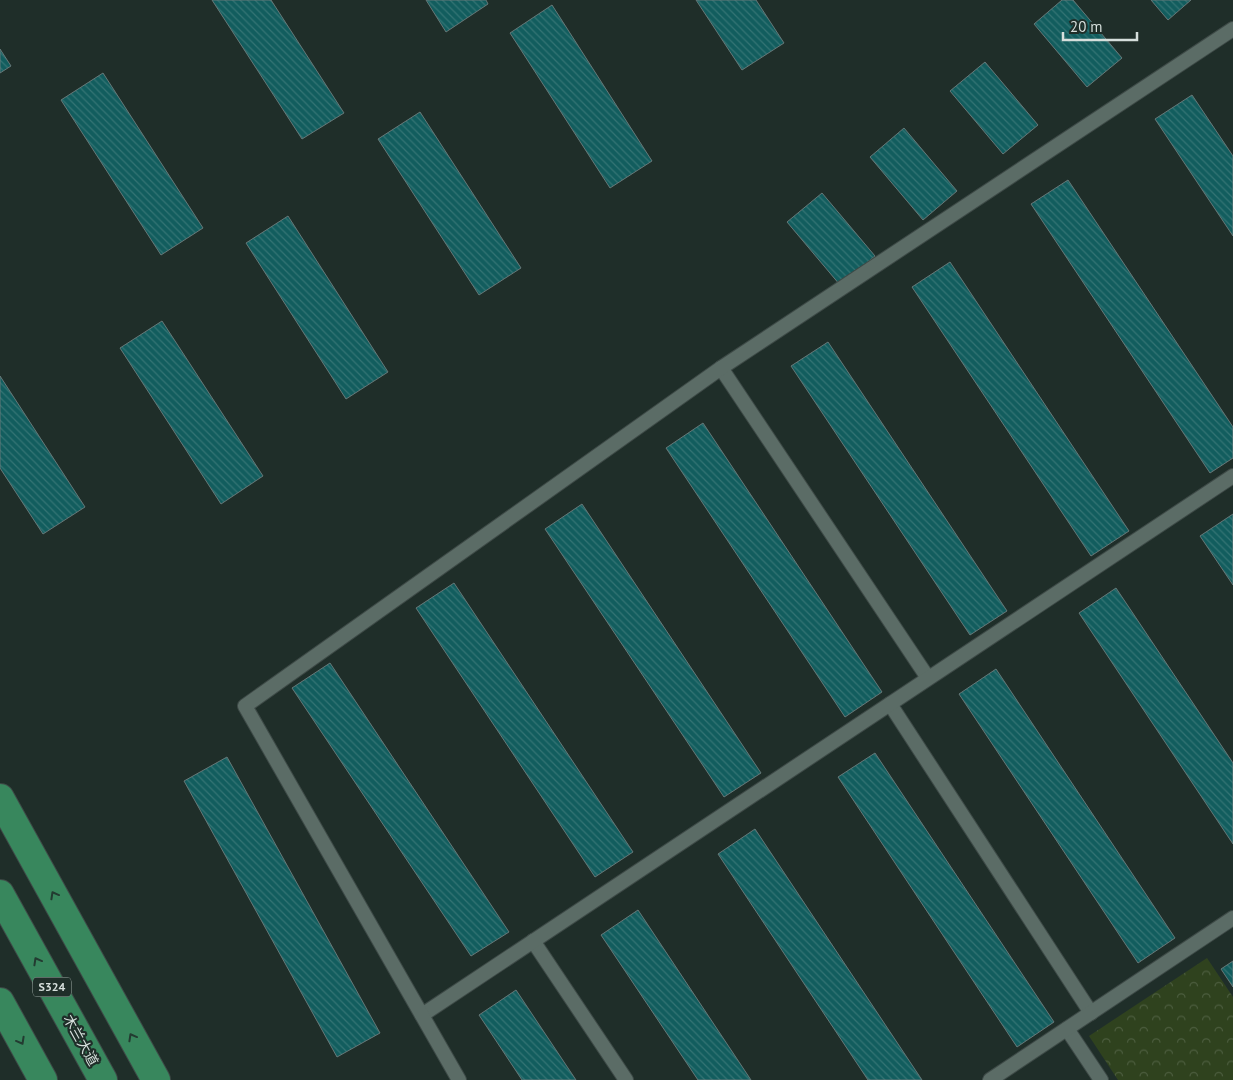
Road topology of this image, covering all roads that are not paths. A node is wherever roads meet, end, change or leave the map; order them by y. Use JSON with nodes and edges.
{"nodes":[{"id":1,"x":1233,"y":29,"type":"edge"},
{"id":2,"x":721,"y":368,"type":"junction"},
{"id":3,"x":1233,"y":476,"type":"edge"},
{"id":4,"x":928,"y":678,"type":"junction"},
{"id":5,"x":890,"y":704,"type":"junction"},
{"id":6,"x":0,"y":798,"type":"edge"},
{"id":7,"x":0,"y":894,"type":"edge"},
{"id":8,"x":1233,"y":918,"type":"edge"},
{"id":9,"x":534,"y":941,"type":"junction"},
{"id":10,"x":0,"y":1002,"type":"edge"},
{"id":11,"x":1091,"y":1013,"type":"junction"},
{"id":12,"x":422,"y":1015,"type":"junction"},
{"id":13,"x":1067,"y":1029,"type":"junction"},
{"id":14,"x":43,"y":1080,"type":"edge"},
{"id":15,"x":103,"y":1080,"type":"edge"},
{"id":16,"x":156,"y":1080,"type":"edge"},
{"id":17,"x":459,"y":1080,"type":"edge"},
{"id":18,"x":626,"y":1080,"type":"edge"},
{"id":19,"x":990,"y":1080,"type":"edge"},
{"id":20,"x":1101,"y":1080,"type":"edge"}],
"edges":[{"from":1,"to":2,"type":"lane"},
{"from":2,"to":4,"type":"lane"},
{"from":2,"to":12,"type":"lane"},
{"from":3,"to":4,"type":"lane"},
{"from":4,"to":5,"type":"lane"},
{"from":5,"to":9,"type":"lane"},
{"from":5,"to":11,"type":"lane"},
{"from":16,"to":6,"type":"main road","one_way":true},
{"from":15,"to":7,"type":"main road","name":"木兰大道","number":"S324","one_way":true},
{"from":8,"to":11,"type":"lane"},
{"from":9,"to":12,"type":"lane"},
{"from":9,"to":18,"type":"lane"},
{"from":10,"to":14,"type":"main road","one_way":true},
{"from":11,"to":13,"type":"lane"},
{"from":12,"to":17,"type":"lane"},
{"from":13,"to":19,"type":"lane"},
{"from":13,"to":20,"type":"lane"}]}
